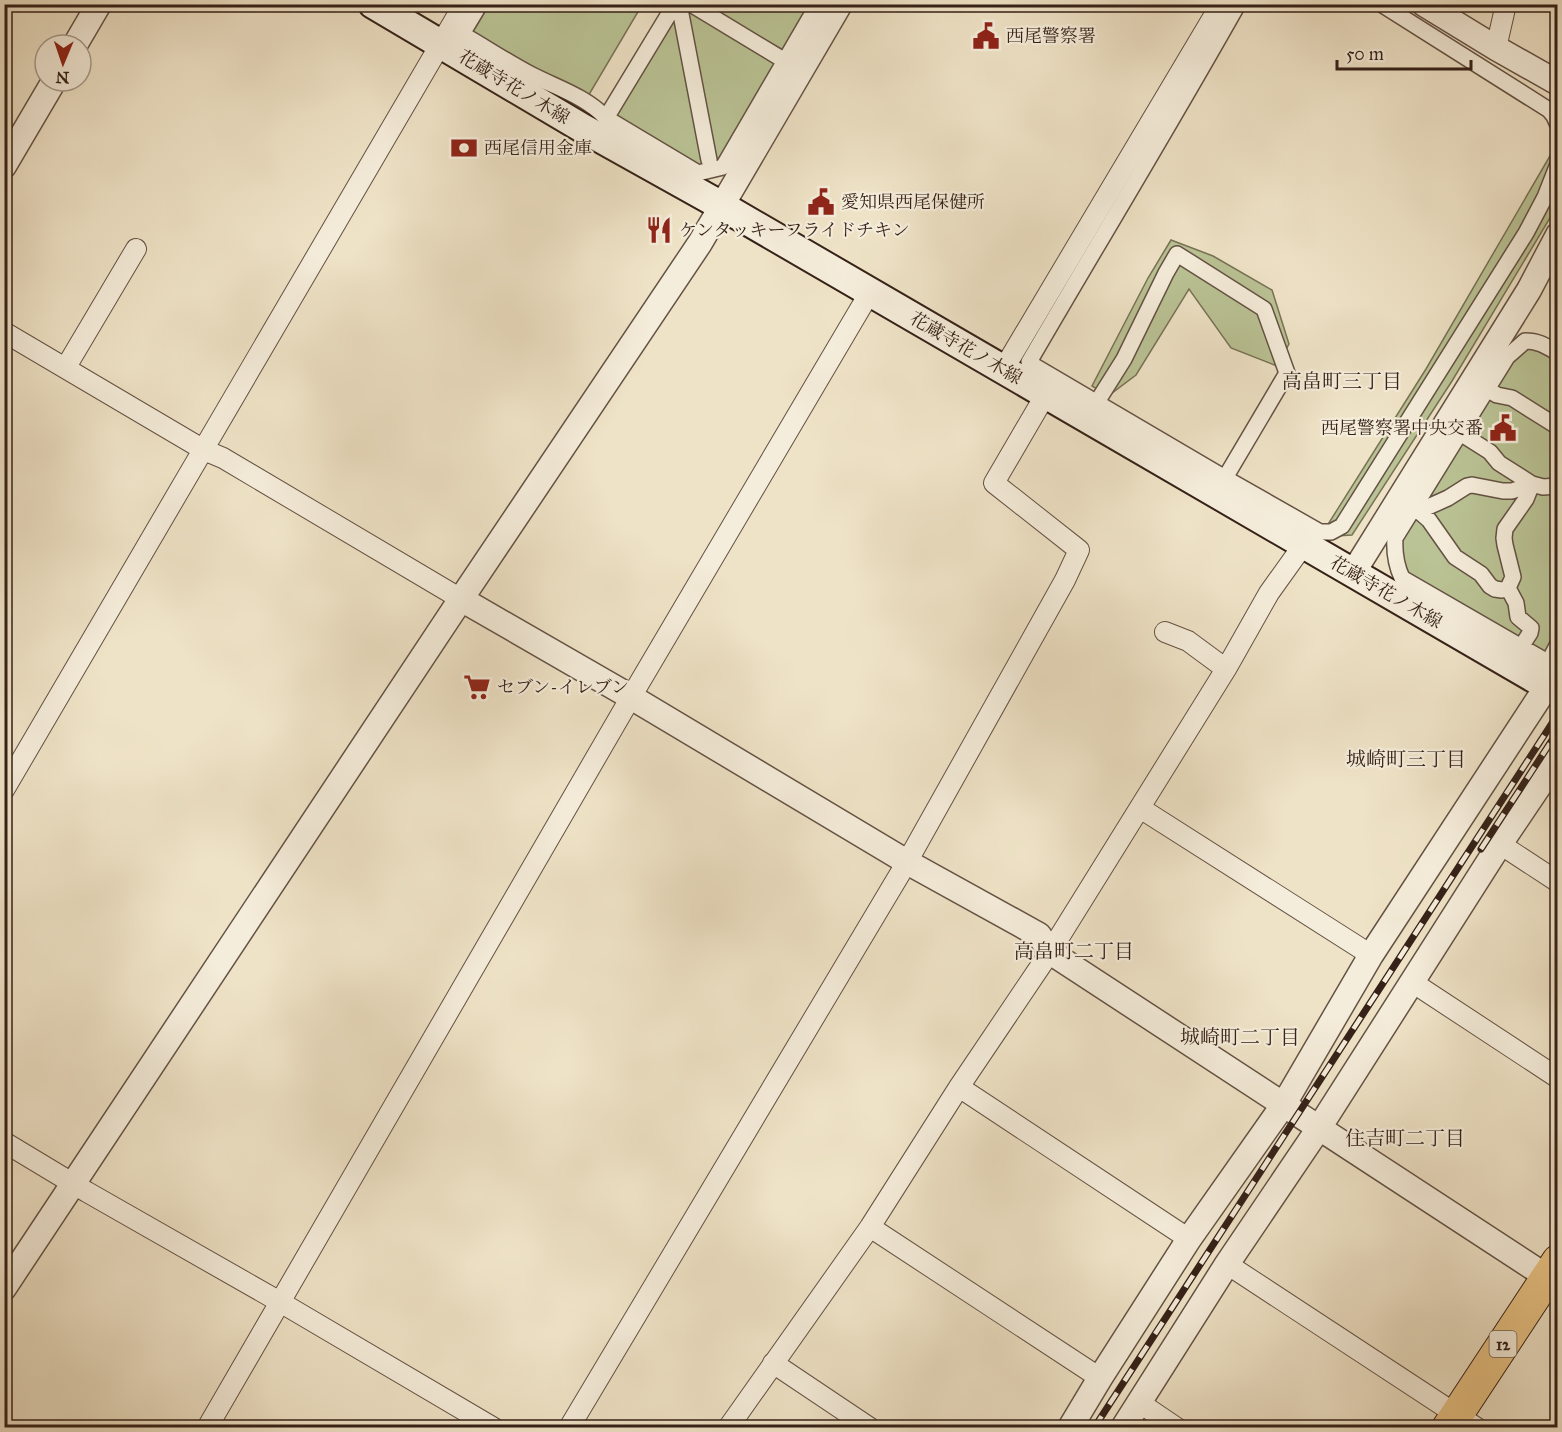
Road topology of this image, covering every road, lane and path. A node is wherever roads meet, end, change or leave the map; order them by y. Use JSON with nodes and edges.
{"nodes":[{"id":1,"x":99,"y":4,"type":"edge"},
{"id":2,"x":373,"y":4,"type":"edge"},
{"id":3,"x":464,"y":4,"type":"edge"},
{"id":4,"x":480,"y":4,"type":"edge"},
{"id":5,"x":677,"y":4,"type":"edge"},
{"id":6,"x":691,"y":4,"type":"edge"},
{"id":7,"x":818,"y":4,"type":"edge"},
{"id":8,"x":840,"y":4,"type":"edge"},
{"id":9,"x":1221,"y":4,"type":"edge"},
{"id":10,"x":1238,"y":4,"type":"edge"},
{"id":11,"x":1381,"y":4,"type":"edge"},
{"id":12,"x":1425,"y":4,"type":"edge"},
{"id":13,"x":1506,"y":4,"type":"edge"},
{"id":14,"x":82,"y":33,"type":"edge"},
{"id":15,"x":441,"y":43,"type":"junction"},
{"id":16,"x":1496,"y":48,"type":"junction"},
{"id":17,"x":785,"y":61,"type":"junction"},
{"id":18,"x":1557,"y":83,"type":"edge"},
{"id":19,"x":47,"y":93,"type":"edge"},
{"id":20,"x":606,"y":118,"type":"junction"},
{"id":21,"x":1557,"y":125,"type":"edge"},
{"id":22,"x":709,"y":160,"type":"dead end"},
{"id":23,"x":1557,"y":164,"type":"edge"},
{"id":24,"x":4,"y":166,"type":"edge"},
{"id":25,"x":722,"y":206,"type":"junction"},
{"id":26,"x":1557,"y":235,"type":"edge"},
{"id":27,"x":136,"y":249,"type":"dead end"},
{"id":28,"x":870,"y":292,"type":"junction"},
{"id":29,"x":4,"y":332,"type":"edge"},
{"id":30,"x":1557,"y":353,"type":"edge"},
{"id":31,"x":1021,"y":365,"type":"junction"},
{"id":32,"x":66,"y":367,"type":"junction"},
{"id":33,"x":1487,"y":390,"type":"junction"},
{"id":34,"x":1046,"y":394,"type":"junction"},
{"id":35,"x":1097,"y":402,"type":"junction"},
{"id":36,"x":1556,"y":424,"type":"edge"},
{"id":37,"x":1460,"y":433,"type":"junction"},
{"id":38,"x":204,"y":450,"type":"junction"},
{"id":39,"x":1225,"y":478,"type":"junction"},
{"id":40,"x":1532,"y":484,"type":"junction"},
{"id":41,"x":1557,"y":486,"type":"edge"},
{"id":42,"x":1417,"y":509,"type":"junction"},
{"id":43,"x":1304,"y":544,"type":"junction"},
{"id":44,"x":1353,"y":573,"type":"junction"},
{"id":45,"x":1508,"y":588,"type":"junction"},
{"id":46,"x":461,"y":599,"type":"junction"},
{"id":47,"x":1164,"y":632,"type":"dead end"},
{"id":48,"x":1557,"y":644,"type":"edge"},
{"id":49,"x":1521,"y":647,"type":"junction"},
{"id":50,"x":1226,"y":669,"type":"junction"},
{"id":51,"x":1552,"y":677,"type":"edge"},
{"id":52,"x":631,"y":697,"type":"junction"},
{"id":53,"x":1557,"y":758,"type":"edge"},
{"id":54,"x":4,"y":790,"type":"edge"},
{"id":55,"x":1140,"y":808,"type":"junction"},
{"id":56,"x":1500,"y":844,"type":"junction"},
{"id":57,"x":907,"y":862,"type":"junction"},
{"id":58,"x":1557,"y":882,"type":"edge"},
{"id":59,"x":1050,"y":952,"type":"junction"},
{"id":60,"x":1371,"y":955,"type":"junction"},
{"id":61,"x":1412,"y":982,"type":"junction"},
{"id":62,"x":1557,"y":1078,"type":"edge"},
{"id":63,"x":959,"y":1088,"type":"junction"},
{"id":64,"x":1284,"y":1104,"type":"junction"},
{"id":65,"x":1318,"y":1128,"type":"junction"},
{"id":66,"x":4,"y":1142,"type":"edge"},
{"id":67,"x":73,"y":1184,"type":"junction"},
{"id":68,"x":870,"y":1227,"type":"junction"},
{"id":69,"x":1189,"y":1239,"type":"junction"},
{"id":70,"x":1227,"y":1264,"type":"junction"},
{"id":71,"x":1554,"y":1274,"type":"edge"},
{"id":72,"x":4,"y":1288,"type":"edge"},
{"id":73,"x":280,"y":1302,"type":"junction"},
{"id":74,"x":773,"y":1363,"type":"junction"},
{"id":75,"x":1100,"y":1378,"type":"junction"},
{"id":76,"x":1140,"y":1402,"type":"junction"},
{"id":77,"x":1460,"y":1423,"type":"edge"},
{"id":78,"x":207,"y":1428,"type":"edge"},
{"id":79,"x":494,"y":1428,"type":"edge"},
{"id":80,"x":569,"y":1428,"type":"edge"},
{"id":81,"x":728,"y":1428,"type":"edge"},
{"id":82,"x":870,"y":1428,"type":"edge"},
{"id":83,"x":1070,"y":1428,"type":"edge"},
{"id":84,"x":1123,"y":1428,"type":"edge"},
{"id":85,"x":1177,"y":1428,"type":"edge"}],
"edges":[{"from":1,"to":14,"type":"street"},
{"from":2,"to":15,"type":"main road","name":"花蔵寺花ノ木線"},
{"from":3,"to":15,"type":"street"},
{"from":4,"to":20,"type":"street"},
{"from":5,"to":20,"type":"street"},
{"from":5,"to":22,"type":"street"},
{"from":6,"to":17,"type":"street"},
{"from":7,"to":17,"type":"street"},
{"from":8,"to":25,"type":"street"},
{"from":9,"to":31,"type":"street"},
{"from":10,"to":31,"type":"street"},
{"from":11,"to":21,"type":"street"},
{"from":12,"to":16,"type":"street"},
{"from":13,"to":16,"type":"street"},
{"from":15,"to":25,"type":"main road","name":"花蔵寺花ノ木線"},
{"from":15,"to":38,"type":"street"},
{"from":16,"to":18,"type":"street"},
{"from":17,"to":20,"type":"street"},
{"from":19,"to":24,"type":"street"},
{"from":23,"to":39,"type":"street"},
{"from":25,"to":28,"type":"main road","name":"花蔵寺花ノ木線"},
{"from":25,"to":46,"type":"street"},
{"from":26,"to":44,"type":"street"},
{"from":27,"to":32,"type":"street"},
{"from":28,"to":31,"type":"main road","name":"花蔵寺花ノ木線"},
{"from":28,"to":52,"type":"street"},
{"from":29,"to":32,"type":"street"},
{"from":30,"to":33,"type":"street"},
{"from":31,"to":34,"type":"main road","name":"花蔵寺花ノ木線"},
{"from":31,"to":35,"type":"street"},
{"from":32,"to":38,"type":"street"},
{"from":33,"to":36,"type":"street"},
{"from":33,"to":37,"type":"street"},
{"from":34,"to":43,"type":"main road","name":"花蔵寺花ノ木線"},
{"from":34,"to":57,"type":"street"},
{"from":35,"to":39,"type":"street"},
{"from":35,"to":39,"type":"street"},
{"from":37,"to":40,"type":"street"},
{"from":37,"to":42,"type":"street"},
{"from":38,"to":46,"type":"street"},
{"from":38,"to":54,"type":"street"},
{"from":40,"to":41,"type":"street"},
{"from":40,"to":42,"type":"street"},
{"from":40,"to":45,"type":"street"},
{"from":42,"to":45,"type":"street"},
{"from":42,"to":49,"type":"street"},
{"from":43,"to":44,"type":"main road","name":"花蔵寺花ノ木線"},
{"from":43,"to":50,"type":"street"},
{"from":44,"to":51,"type":"main road","name":"花蔵寺花ノ木線"},
{"from":45,"to":49,"type":"street"},
{"from":46,"to":52,"type":"street"},
{"from":46,"to":67,"type":"street"},
{"from":47,"to":50,"type":"street"},
{"from":48,"to":51,"type":"street"},
{"from":49,"to":51,"type":"street"},
{"from":50,"to":55,"type":"street"},
{"from":51,"to":60,"type":"street"},
{"from":52,"to":57,"type":"street"},
{"from":52,"to":73,"type":"street"},
{"from":53,"to":56,"type":"street"},
{"from":55,"to":59,"type":"street"},
{"from":55,"to":60,"type":"street"},
{"from":56,"to":58,"type":"street"},
{"from":56,"to":61,"type":"street"},
{"from":57,"to":59,"type":"street"},
{"from":57,"to":80,"type":"street"},
{"from":59,"to":63,"type":"street"},
{"from":59,"to":64,"type":"street"},
{"from":60,"to":64,"type":"street"},
{"from":61,"to":62,"type":"street"},
{"from":61,"to":65,"type":"street"},
{"from":63,"to":68,"type":"street"},
{"from":63,"to":69,"type":"street"},
{"from":64,"to":65,"type":"street"},
{"from":64,"to":69,"type":"street"},
{"from":65,"to":70,"type":"street"},
{"from":65,"to":71,"type":"street"},
{"from":66,"to":67,"type":"street"},
{"from":67,"to":72,"type":"street"},
{"from":67,"to":73,"type":"street"},
{"from":68,"to":74,"type":"street"},
{"from":68,"to":75,"type":"street"},
{"from":69,"to":75,"type":"street"},
{"from":70,"to":76,"type":"street"},
{"from":70,"to":77,"type":"street"},
{"from":71,"to":77,"type":"main road","number":"12"},
{"from":73,"to":78,"type":"street"},
{"from":73,"to":79,"type":"street"},
{"from":74,"to":81,"type":"street"},
{"from":74,"to":82,"type":"street"},
{"from":75,"to":83,"type":"street"},
{"from":76,"to":84,"type":"street"},
{"from":76,"to":85,"type":"street"}]}
